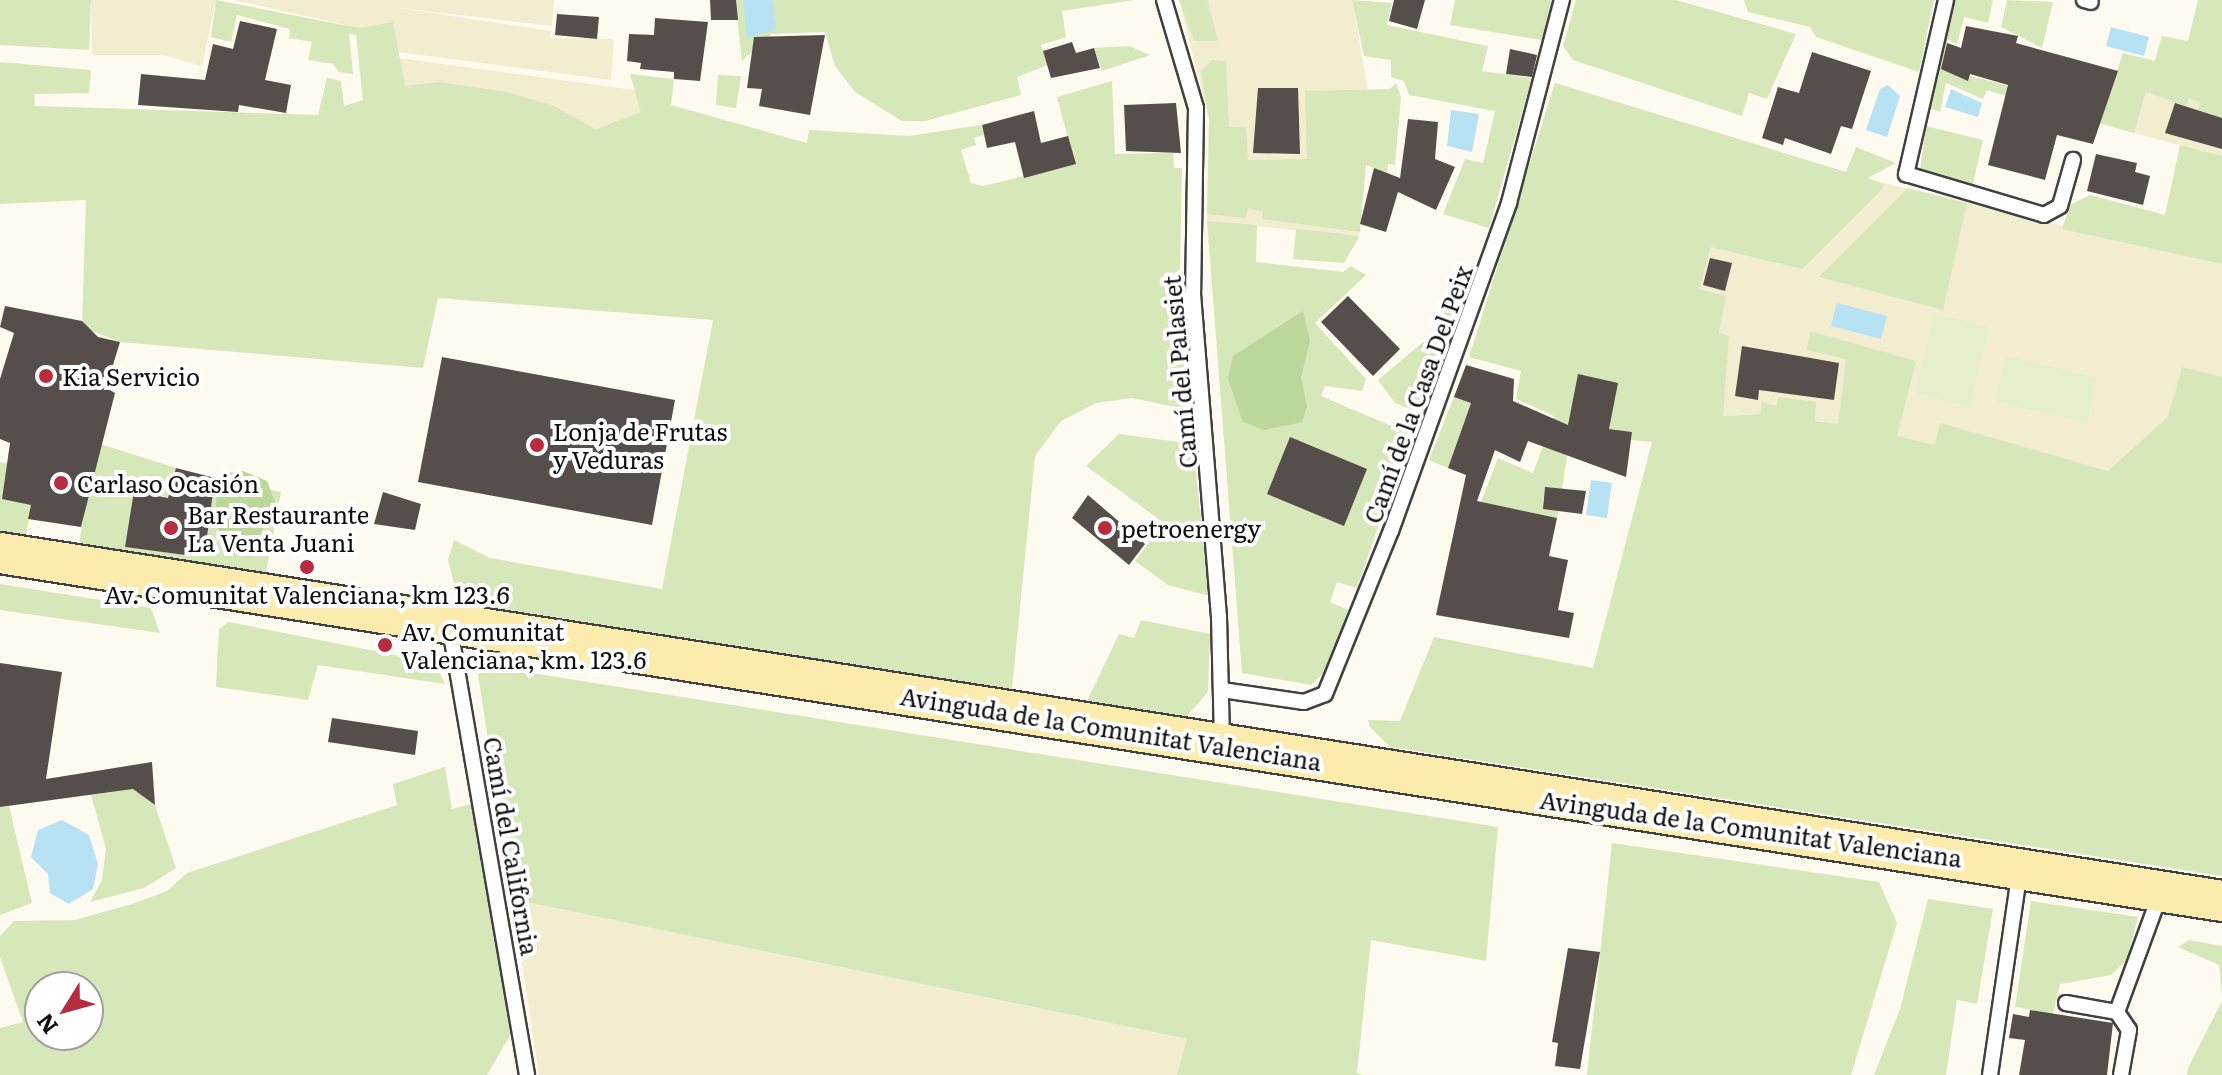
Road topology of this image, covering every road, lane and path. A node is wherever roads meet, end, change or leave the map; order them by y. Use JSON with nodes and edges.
{"nodes":[{"id":1,"x":1164,"y":0,"type":"edge"},
{"id":2,"x":1562,"y":0,"type":"edge"},
{"id":3,"x":1946,"y":0,"type":"edge"},
{"id":4,"x":2073,"y":160,"type":"dead end"},
{"id":5,"x":0,"y":553,"type":"edge"},
{"id":6,"x":449,"y":624,"type":"junction"},
{"id":7,"x":1222,"y":690,"type":"junction"},
{"id":8,"x":1222,"y":744,"type":"junction"},
{"id":9,"x":2020,"y":869,"type":"junction"},
{"id":10,"x":2161,"y":892,"type":"junction"},
{"id":11,"x":2222,"y":901,"type":"edge"},
{"id":12,"x":2066,"y":1003,"type":"dead end"},
{"id":13,"x":2117,"y":1012,"type":"junction"},
{"id":14,"x":527,"y":1075,"type":"edge"},
{"id":15,"x":1990,"y":1075,"type":"edge"},
{"id":16,"x":2121,"y":1075,"type":"edge"}],
"edges":[{"from":1,"to":7,"type":"lane","name":"Camí del Palasiet"},
{"from":2,"to":7,"type":"lane","name":"Camí de la Casa Del Peix"},
{"from":3,"to":4,"type":"lane"},
{"from":5,"to":6,"type":"main road","name":"Avinguda de la Comunitat Valenciana"},
{"from":6,"to":8,"type":"main road","name":"Avinguda de la Comunitat Valenciana"},
{"from":6,"to":14,"type":"lane","name":"Camí del California"},
{"from":7,"to":8,"type":"lane","name":"Camí del Palasiet"},
{"from":8,"to":9,"type":"main road","name":"Avinguda de la Comunitat Valenciana"},
{"from":9,"to":10,"type":"main road","name":"Avinguda de la Comunitat Valenciana"},
{"from":9,"to":15,"type":"lane"},
{"from":10,"to":11,"type":"main road","name":"Avinguda de la Comunitat Valenciana"},
{"from":10,"to":13,"type":"lane"},
{"from":12,"to":13,"type":"lane"},
{"from":13,"to":16,"type":"lane"}]}
